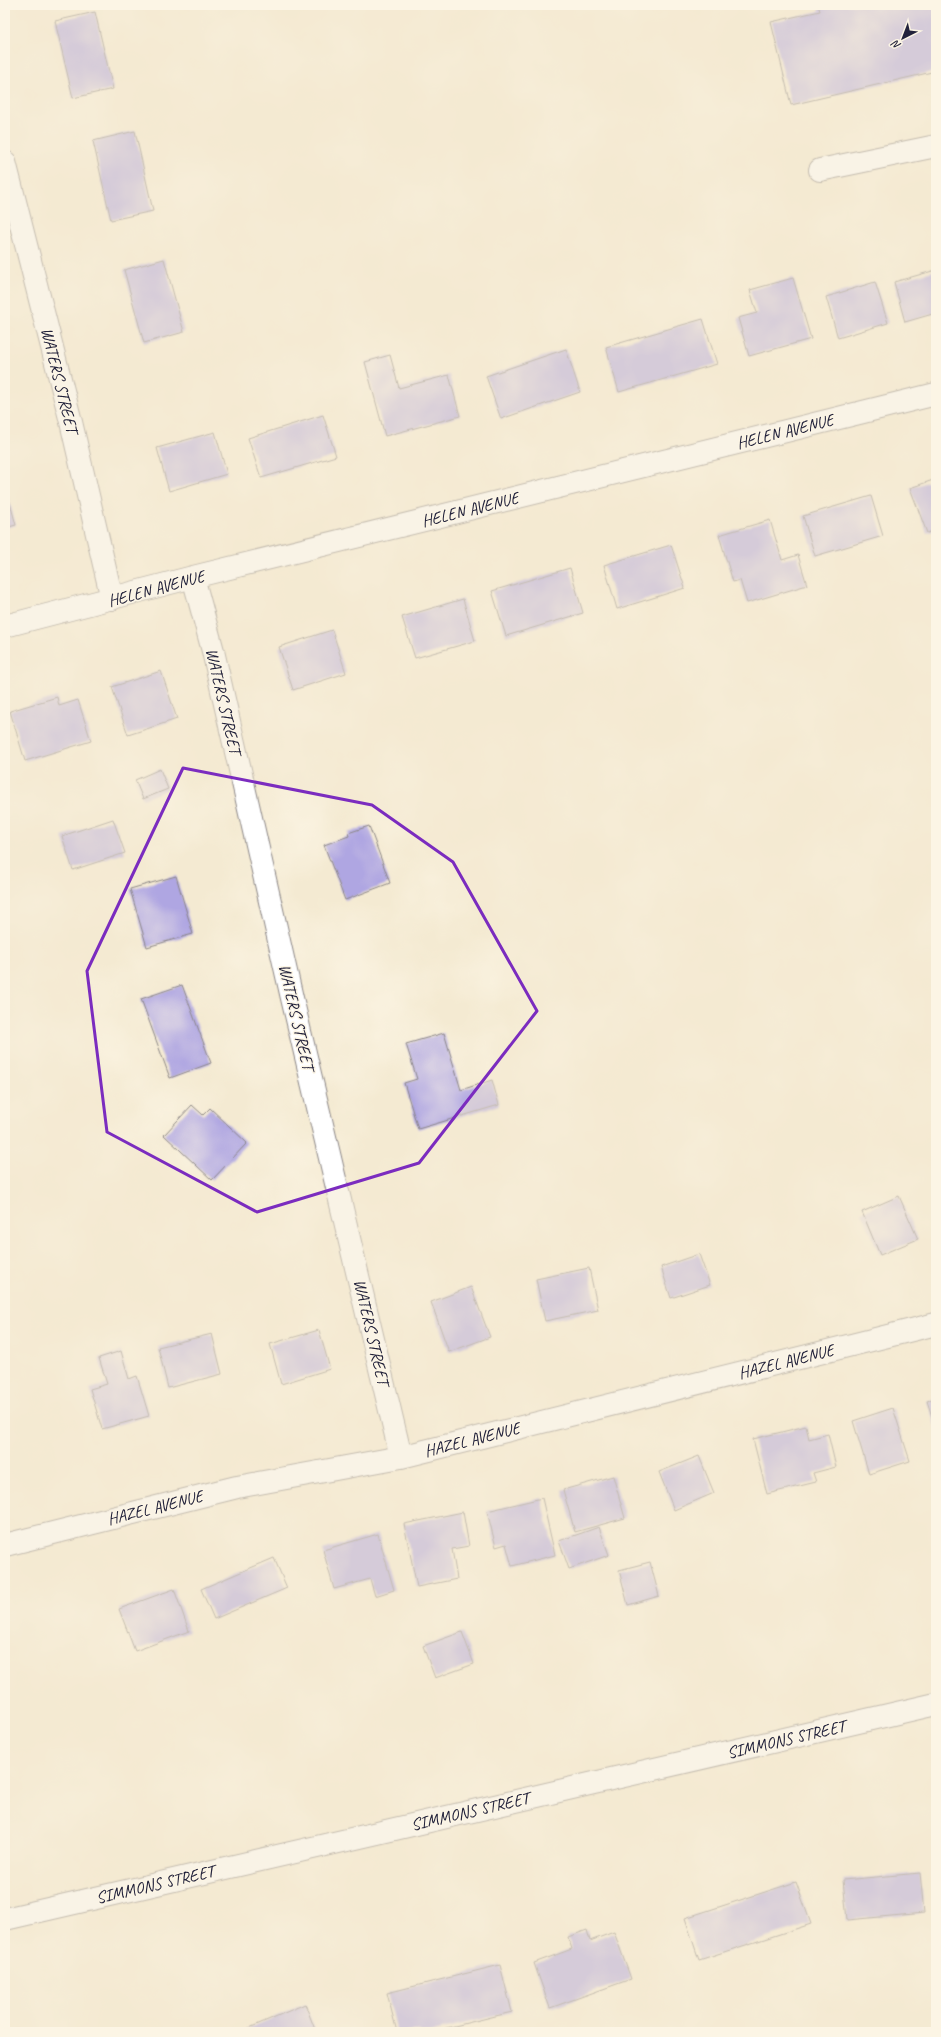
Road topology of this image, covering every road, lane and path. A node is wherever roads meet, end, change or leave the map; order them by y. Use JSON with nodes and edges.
{"nodes":[{"id":1,"x":936,"y":146,"type":"edge"},
{"id":2,"x":5,"y":162,"type":"edge"},
{"id":3,"x":820,"y":170,"type":"dead end"},
{"id":4,"x":936,"y":394,"type":"edge"},
{"id":5,"x":194,"y":577,"type":"junction"},
{"id":6,"x":112,"y":599,"type":"junction"},
{"id":7,"x":5,"y":626,"type":"edge"},
{"id":8,"x":936,"y":1324,"type":"edge"},
{"id":9,"x":401,"y":1457,"type":"junction"},
{"id":10,"x":5,"y":1545,"type":"edge"},
{"id":11,"x":936,"y":1704,"type":"edge"},
{"id":12,"x":5,"y":1919,"type":"edge"}],
"edges":[{"from":1,"to":3,"type":"street"},
{"from":2,"to":6,"type":"street","name":"WATERS STREET"},
{"from":4,"to":5,"type":"street","name":"HELEN AVENUE"},
{"from":5,"to":6,"type":"street","name":"HELEN AVENUE"},
{"from":5,"to":9,"type":"street","name":"WATERS STREET"},
{"from":6,"to":7,"type":"street","name":"HELEN AVENUE"},
{"from":8,"to":9,"type":"street","name":"HAZEL AVENUE"},
{"from":9,"to":10,"type":"street","name":"HAZEL AVENUE"},
{"from":11,"to":12,"type":"street","name":"SIMMONS STREET"}]}
